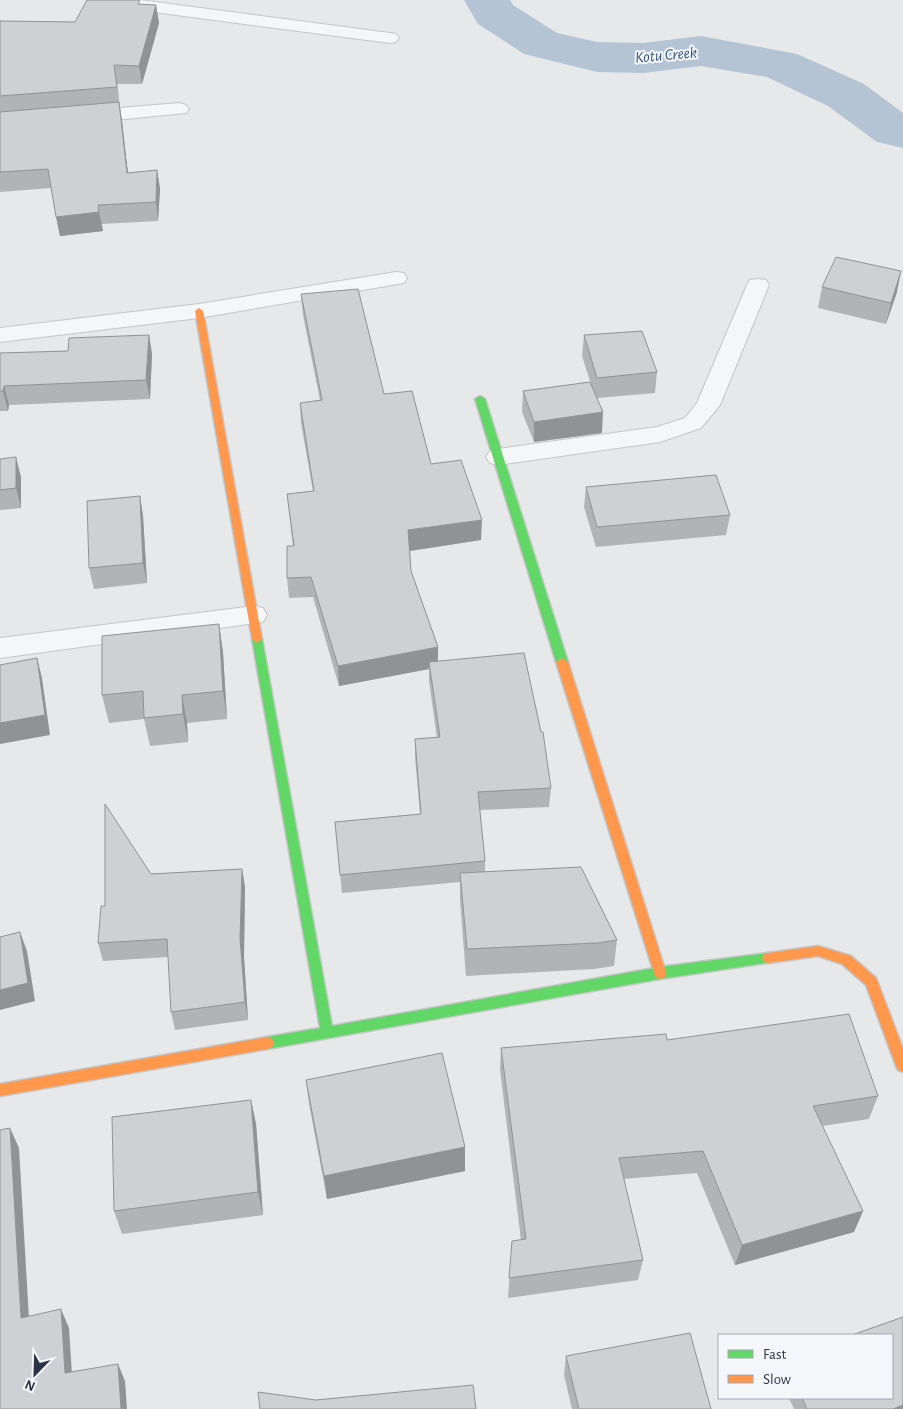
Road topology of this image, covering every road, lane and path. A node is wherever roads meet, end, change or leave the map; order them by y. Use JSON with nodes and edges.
{"nodes":[{"id":1,"x":100,"y":0,"type":"edge"},
{"id":2,"x":390,"y":38,"type":"dead end"},
{"id":3,"x":179,"y":109,"type":"dead end"},
{"id":4,"x":70,"y":118,"type":"edge"},
{"id":5,"x":396,"y":278,"type":"dead end"},
{"id":6,"x":758,"y":285,"type":"dead end"},
{"id":7,"x":200,"y":310,"type":"junction"},
{"id":8,"x":0,"y":335,"type":"edge"},
{"id":9,"x":480,"y":399,"type":"dead end"},
{"id":10,"x":498,"y":457,"type":"junction"},
{"id":11,"x":254,"y":615,"type":"junction"},
{"id":12,"x":0,"y":648,"type":"edge"},
{"id":13,"x":660,"y":973,"type":"junction"},
{"id":14,"x":327,"y":1032,"type":"junction"},
{"id":15,"x":903,"y":1066,"type":"edge"},
{"id":16,"x":0,"y":1090,"type":"edge"}],
"edges":[{"from":1,"to":2,"type":"street"},
{"from":3,"to":4,"type":"street"},
{"from":5,"to":7,"type":"street"},
{"from":6,"to":10,"type":"street"},
{"from":7,"to":8,"type":"street"},
{"from":7,"to":11,"type":"street"},
{"from":9,"to":10,"type":"street"},
{"from":10,"to":13,"type":"street"},
{"from":11,"to":12,"type":"street"},
{"from":11,"to":14,"type":"street"},
{"from":13,"to":14,"type":"street"},
{"from":13,"to":15,"type":"street"},
{"from":14,"to":16,"type":"street"}]}
